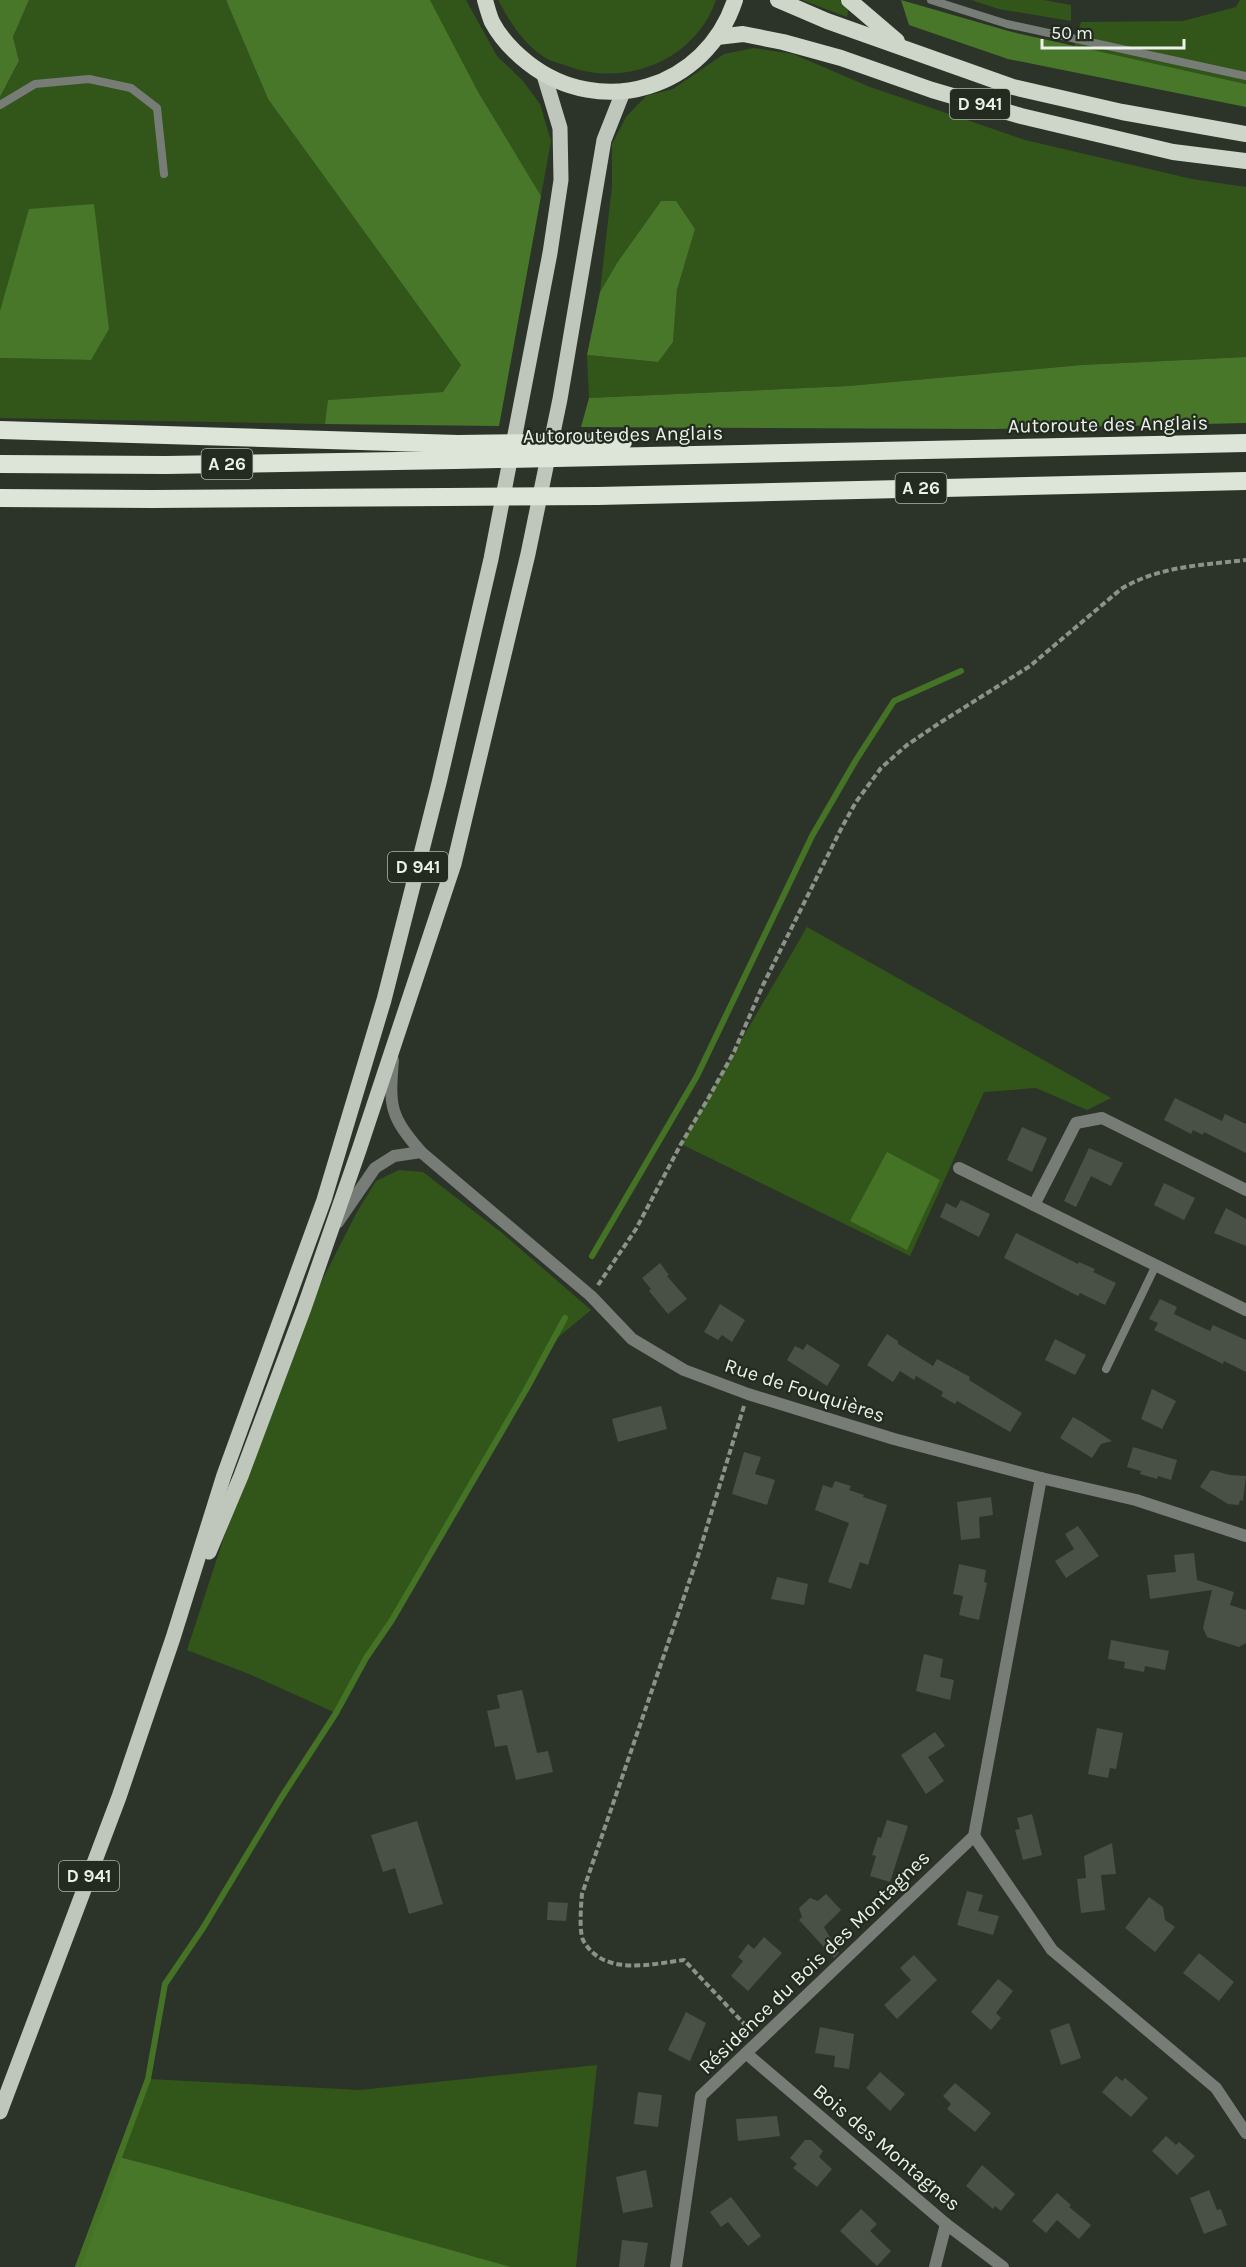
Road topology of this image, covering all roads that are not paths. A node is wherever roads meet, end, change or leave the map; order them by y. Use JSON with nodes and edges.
{"nodes":[{"id":1,"x":485,"y":0,"type":"edge"},
{"id":2,"x":735,"y":0,"type":"edge"},
{"id":3,"x":778,"y":0,"type":"edge"},
{"id":4,"x":849,"y":0,"type":"edge"},
{"id":5,"x":931,"y":0,"type":"edge"},
{"id":6,"x":717,"y":37,"type":"junction"},
{"id":7,"x":907,"y":50,"type":"junction"},
{"id":8,"x":544,"y":75,"type":"junction"},
{"id":9,"x":1246,"y":76,"type":"edge"},
{"id":10,"x":623,"y":92,"type":"junction"},
{"id":11,"x":0,"y":105,"type":"edge"},
{"id":12,"x":1246,"y":134,"type":"edge"},
{"id":13,"x":1246,"y":161,"type":"edge"},
{"id":14,"x":165,"y":174,"type":"dead end"},
{"id":15,"x":0,"y":430,"type":"edge"},
{"id":16,"x":1246,"y":443,"type":"edge"},
{"id":17,"x":456,"y":452,"type":"junction"},
{"id":18,"x":650,"y":456,"type":"junction"},
{"id":19,"x":0,"y":464,"type":"edge"},
{"id":20,"x":1246,"y":481,"type":"edge"},
{"id":21,"x":0,"y":498,"type":"edge"},
{"id":22,"x":394,"y":1045,"type":"junction"},
{"id":23,"x":421,"y":1152,"type":"junction"},
{"id":24,"x":959,"y":1168,"type":"dead end"},
{"id":25,"x":1246,"y":1190,"type":"edge"},
{"id":26,"x":1034,"y":1205,"type":"junction"},
{"id":27,"x":330,"y":1233,"type":"junction"},
{"id":28,"x":1156,"y":1265,"type":"junction"},
{"id":29,"x":1246,"y":1310,"type":"edge"},
{"id":30,"x":1106,"y":1369,"type":"dead end"},
{"id":31,"x":1041,"y":1478,"type":"junction"},
{"id":32,"x":1246,"y":1536,"type":"edge"},
{"id":33,"x":173,"y":1638,"type":"junction"},
{"id":34,"x":974,"y":1836,"type":"junction"},
{"id":35,"x":747,"y":2054,"type":"junction"},
{"id":36,"x":0,"y":2112,"type":"edge"},
{"id":37,"x":1246,"y":2133,"type":"edge"},
{"id":38,"x":946,"y":2224,"type":"junction"},
{"id":39,"x":676,"y":2267,"type":"edge"},
{"id":40,"x":935,"y":2267,"type":"edge"},
{"id":41,"x":1003,"y":2267,"type":"edge"}],
"edges":[{"from":1,"to":8,"type":"highway"},
{"from":2,"to":6,"type":"highway"},
{"from":3,"to":7,"type":"highway","number":"D 941"},
{"from":4,"to":7,"type":"highway"},
{"from":5,"to":9,"type":"lane"},
{"from":6,"to":10,"type":"highway"},
{"from":6,"to":13,"type":"highway","number":"D 941"},
{"from":7,"to":12,"type":"highway","number":"D 941"},
{"from":8,"to":10,"type":"highway"},
{"from":8,"to":33,"type":"main road","number":"D 941"},
{"from":10,"to":22,"type":"main road","number":"D 941"},
{"from":11,"to":14,"type":"lane"},
{"from":15,"to":17,"type":"highway"},
{"from":16,"to":18,"type":"highway","name":"Autoroute des Anglais","number":"A 26"},
{"from":17,"to":18,"type":"highway","name":"Autoroute des Anglais","number":"A 26","bridge":true},
{"from":17,"to":18,"type":"highway","bridge":true},
{"from":17,"to":19,"type":"highway","name":"Autoroute des Anglais","number":"A 26"},
{"from":20,"to":21,"type":"highway","number":"A 26","bridge":true},
{"from":22,"to":23,"type":"street","name":"Rue de Fouquières"},
{"from":22,"to":27,"type":"main road","number":"D 941"},
{"from":23,"to":27,"type":"street"},
{"from":23,"to":31,"type":"street","name":"Rue de Fouquières"},
{"from":24,"to":26,"type":"street"},
{"from":25,"to":26,"type":"street"},
{"from":26,"to":28,"type":"street"},
{"from":27,"to":33,"type":"main road","number":"D 941"},
{"from":28,"to":29,"type":"street"},
{"from":28,"to":30,"type":"lane"},
{"from":31,"to":32,"type":"street","name":"Rue de Fouquières"},
{"from":31,"to":34,"type":"street"},
{"from":33,"to":36,"type":"main road","number":"D 941"},
{"from":34,"to":35,"type":"street","name":"Résidence du Bois des Montagnes"},
{"from":34,"to":37,"type":"street"},
{"from":35,"to":38,"type":"street","name":"Bois des Montagnes"},
{"from":35,"to":39,"type":"street","name":"Résidence du Bois des Montagnes"},
{"from":38,"to":40,"type":"street"},
{"from":38,"to":41,"type":"street","name":"Bois des Montagnes"}]}
